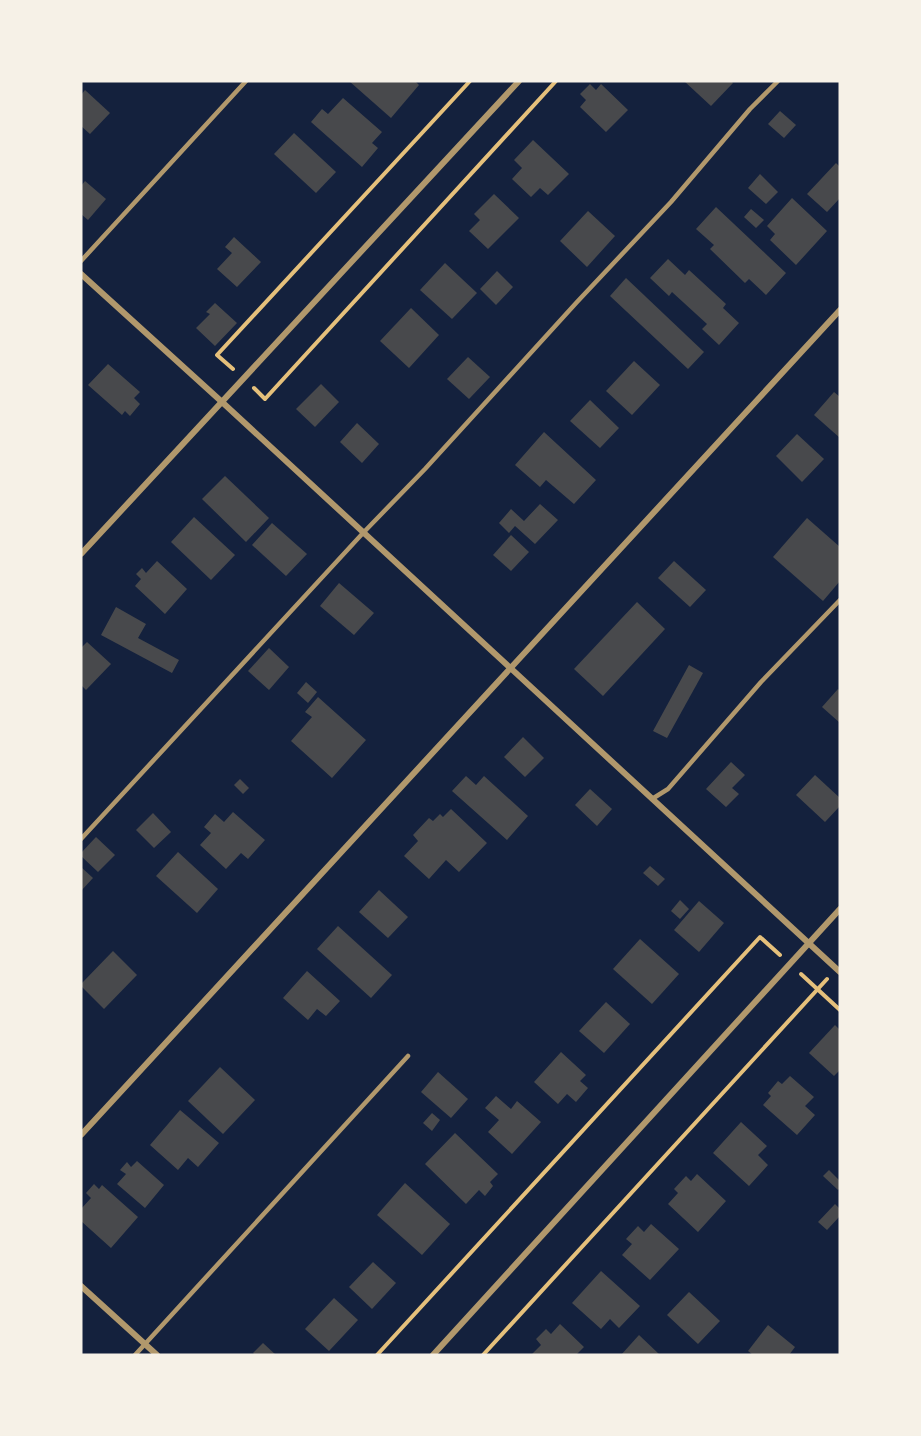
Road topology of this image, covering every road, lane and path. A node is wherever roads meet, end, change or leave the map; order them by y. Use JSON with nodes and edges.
{"nodes":[{"id":1,"x":246,"y":81,"type":"edge"},
{"id":2,"x":470,"y":81,"type":"edge"},
{"id":3,"x":519,"y":81,"type":"edge"},
{"id":4,"x":556,"y":81,"type":"edge"},
{"id":5,"x":778,"y":81,"type":"edge"},
{"id":6,"x":81,"y":261,"type":"edge"},
{"id":7,"x":81,"y":274,"type":"edge"},
{"id":8,"x":840,"y":310,"type":"edge"},
{"id":9,"x":243,"y":379,"type":"junction"},
{"id":10,"x":222,"y":402,"type":"junction"},
{"id":11,"x":363,"y":533,"type":"junction"},
{"id":12,"x":81,"y":554,"type":"edge"},
{"id":13,"x":840,"y":600,"type":"edge"},
{"id":14,"x":511,"y":669,"type":"junction"},
{"id":15,"x":652,"y":800,"type":"junction"},
{"id":16,"x":81,"y":839,"type":"edge"},
{"id":17,"x":840,"y":909,"type":"edge"},
{"id":18,"x":760,"y":937,"type":"dead end"},
{"id":19,"x":808,"y":944,"type":"junction"},
{"id":20,"x":838,"y":971,"type":"edge"},
{"id":21,"x":408,"y":1056,"type":"dead end"},
{"id":22,"x":81,"y":1135,"type":"edge"},
{"id":23,"x":81,"y":1286,"type":"edge"},
{"id":24,"x":145,"y":1344,"type":"junction"},
{"id":25,"x":135,"y":1355,"type":"edge"},
{"id":26,"x":157,"y":1355,"type":"edge"},
{"id":27,"x":377,"y":1355,"type":"edge"},
{"id":28,"x":433,"y":1355,"type":"edge"},
{"id":29,"x":483,"y":1355,"type":"edge"}],
"edges":[{"from":1,"to":6,"type":"lane"},
{"from":2,"to":9,"type":"path"},
{"from":3,"to":9,"type":"street"},
{"from":4,"to":9,"type":"path"},
{"from":5,"to":11,"type":"lane"},
{"from":7,"to":10,"type":"street"},
{"from":8,"to":14,"type":"street"},
{"from":9,"to":10,"type":"street"},
{"from":10,"to":11,"type":"street"},
{"from":10,"to":12,"type":"street"},
{"from":11,"to":14,"type":"street"},
{"from":11,"to":16,"type":"lane"},
{"from":13,"to":15,"type":"lane"},
{"from":14,"to":15,"type":"street"},
{"from":14,"to":22,"type":"street"},
{"from":15,"to":19,"type":"street"},
{"from":17,"to":19,"type":"street"},
{"from":18,"to":27,"type":"path"},
{"from":19,"to":20,"type":"street"},
{"from":19,"to":28,"type":"street"},
{"from":20,"to":29,"type":"path"},
{"from":21,"to":24,"type":"lane"},
{"from":23,"to":24,"type":"street"},
{"from":24,"to":25,"type":"lane"},
{"from":24,"to":26,"type":"street"}]}
